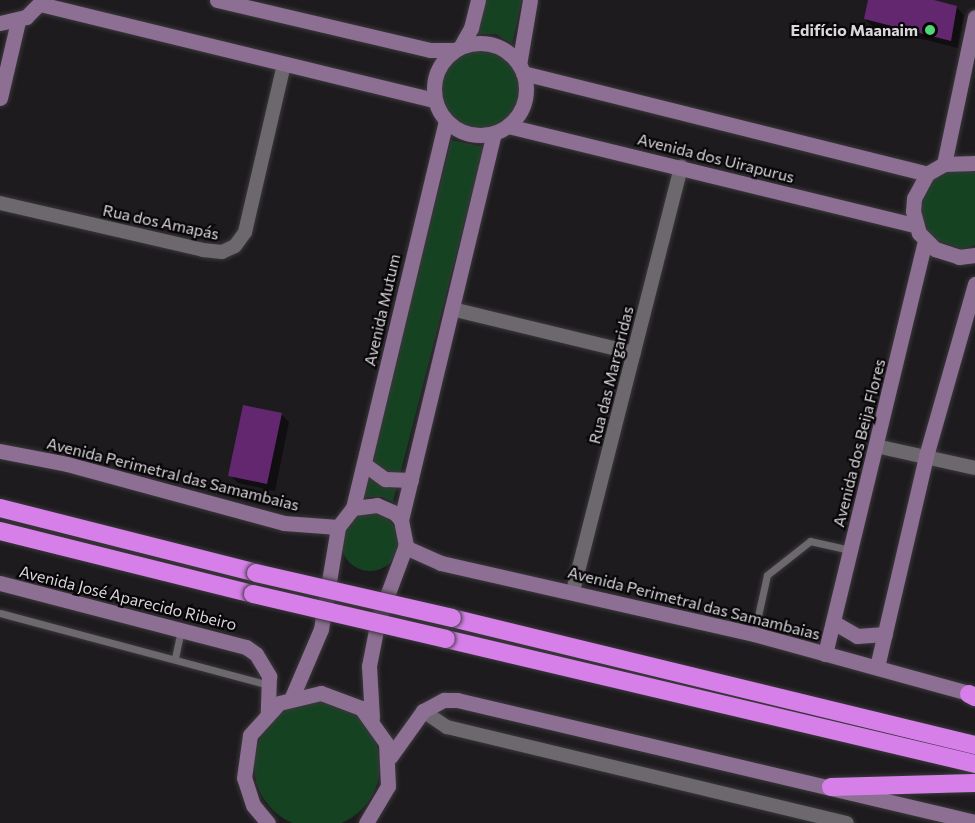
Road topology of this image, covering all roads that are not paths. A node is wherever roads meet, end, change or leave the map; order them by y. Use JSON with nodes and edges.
{"nodes":[{"id":1,"x":217,"y":0,"type":"edge"},
{"id":2,"x":478,"y":0,"type":"edge"},
{"id":3,"x":530,"y":0,"type":"edge"},
{"id":4,"x":41,"y":2,"type":"edge"},
{"id":5,"x":975,"y":17,"type":"edge"},
{"id":6,"x":18,"y":21,"type":"junction"},
{"id":7,"x":0,"y":23,"type":"edge"},
{"id":8,"x":457,"y":48,"type":"junction"},
{"id":9,"x":284,"y":64,"type":"junction"},
{"id":10,"x":521,"y":69,"type":"junction"},
{"id":11,"x":0,"y":98,"type":"edge"},
{"id":12,"x":434,"y":100,"type":"junction"},
{"id":13,"x":446,"y":121,"type":"junction"},
{"id":14,"x":508,"y":126,"type":"junction"},
{"id":15,"x":494,"y":134,"type":"junction"},
{"id":16,"x":975,"y":163,"type":"edge"},
{"id":17,"x":944,"y":164,"type":"junction"},
{"id":18,"x":681,"y":167,"type":"junction"},
{"id":19,"x":927,"y":174,"type":"junction"},
{"id":20,"x":0,"y":203,"type":"edge"},
{"id":21,"x":915,"y":225,"type":"junction"},
{"id":22,"x":925,"y":241,"type":"junction"},
{"id":23,"x":975,"y":255,"type":"edge"},
{"id":24,"x":975,"y":284,"type":"edge"},
{"id":25,"x":452,"y":309,"type":"junction"},
{"id":26,"x":634,"y":353,"type":"junction"},
{"id":27,"x":876,"y":446,"type":"junction"},
{"id":28,"x":0,"y":451,"type":"edge"},
{"id":29,"x":926,"y":456,"type":"junction"},
{"id":30,"x":364,"y":464,"type":"junction"},
{"id":31,"x":975,"y":468,"type":"edge"},
{"id":32,"x":411,"y":480,"type":"junction"},
{"id":33,"x":0,"y":508,"type":"edge"},
{"id":34,"x":354,"y":508,"type":"junction"},
{"id":35,"x":401,"y":520,"type":"junction"},
{"id":36,"x":338,"y":526,"type":"junction"},
{"id":37,"x":0,"y":531,"type":"edge"},
{"id":38,"x":405,"y":547,"type":"junction"},
{"id":39,"x":851,"y":550,"type":"junction"},
{"id":40,"x":0,"y":583,"type":"edge"},
{"id":41,"x":573,"y":591,"type":"junction"},
{"id":42,"x":0,"y":613,"type":"edge"},
{"id":43,"x":833,"y":622,"type":"junction"},
{"id":44,"x":181,"y":629,"type":"junction"},
{"id":45,"x":754,"y":634,"type":"junction"},
{"id":46,"x":885,"y":634,"type":"junction"},
{"id":47,"x":825,"y":654,"type":"junction"},
{"id":48,"x":175,"y":658,"type":"junction"},
{"id":49,"x":877,"y":667,"type":"junction"},
{"id":50,"x":269,"y":685,"type":"junction"},
{"id":51,"x":973,"y":695,"type":"edge"},
{"id":52,"x":292,"y":697,"type":"junction"},
{"id":53,"x":423,"y":711,"type":"junction"},
{"id":54,"x":268,"y":712,"type":"junction"},
{"id":55,"x":372,"y":718,"type":"junction"},
{"id":56,"x":975,"y":745,"type":"edge"},
{"id":57,"x":390,"y":757,"type":"junction"},
{"id":58,"x":975,"y":764,"type":"edge"},
{"id":59,"x":975,"y":783,"type":"edge"},
{"id":60,"x":831,"y":787,"type":"junction"},
{"id":61,"x":975,"y":822,"type":"edge"},
{"id":62,"x":268,"y":823,"type":"edge"},
{"id":63,"x":366,"y":823,"type":"edge"},
{"id":64,"x":847,"y":823,"type":"edge"}],
"edges":[{"from":1,"to":8,"type":"street"},
{"from":2,"to":8,"type":"street"},
{"from":3,"to":10,"type":"street"},
{"from":4,"to":6,"type":"street"},
{"from":4,"to":9,"type":"street"},
{"from":5,"to":17,"type":"street"},
{"from":6,"to":7,"type":"street"},
{"from":6,"to":11,"type":"street"},
{"from":8,"to":10,"type":"street"},
{"from":8,"to":12,"type":"street"},
{"from":9,"to":12,"type":"street"},
{"from":9,"to":20,"type":"street","name":"Rua dos Amapás"},
{"from":10,"to":14,"type":"street"},
{"from":10,"to":19,"type":"street","name":"Avenida dos Uirapurus"},
{"from":12,"to":13,"type":"street"},
{"from":13,"to":15,"type":"street"},
{"from":13,"to":30,"type":"street","name":"Avenida Mutum"},
{"from":14,"to":15,"type":"street"},
{"from":14,"to":18,"type":"street","name":"Avenida dos Uirapurus"},
{"from":15,"to":25,"type":"street"},
{"from":16,"to":17,"type":"street"},
{"from":17,"to":19,"type":"street"},
{"from":18,"to":21,"type":"street","name":"Avenida dos Uirapurus"},
{"from":18,"to":26,"type":"street","name":"Rua das Margaridas"},
{"from":19,"to":21,"type":"street"},
{"from":21,"to":22,"type":"street"},
{"from":22,"to":23,"type":"street"},
{"from":22,"to":27,"type":"street","name":"Avenida dos Beija Flores"},
{"from":24,"to":29,"type":"street"},
{"from":25,"to":26,"type":"street"},
{"from":25,"to":32,"type":"street"},
{"from":26,"to":41,"type":"street","name":"Rua das Margaridas"},
{"from":27,"to":29,"type":"street"},
{"from":27,"to":39,"type":"street","name":"Avenida dos Beija Flores"},
{"from":28,"to":36,"type":"street","name":"Avenida Perimetral das Samambaias"},
{"from":29,"to":31,"type":"street"},
{"from":29,"to":46,"type":"street"},
{"from":30,"to":32,"type":"street"},
{"from":30,"to":34,"type":"street","name":"Avenida Mutum"},
{"from":32,"to":35,"type":"street"},
{"from":33,"to":56,"type":"highway","bridge":true},
{"from":34,"to":35,"type":"street"},
{"from":34,"to":36,"type":"street"},
{"from":35,"to":38,"type":"street"},
{"from":36,"to":52,"type":"street"},
{"from":37,"to":58,"type":"highway","bridge":true},
{"from":38,"to":41,"type":"street","name":"Avenida Perimetral das Samambaias"},
{"from":38,"to":55,"type":"street"},
{"from":39,"to":43,"type":"street","name":"Avenida dos Beija Flores"},
{"from":39,"to":45,"type":"lane"},
{"from":40,"to":44,"type":"street","name":"Avenida José Aparecido Ribeiro"},
{"from":41,"to":45,"type":"street","name":"Avenida Perimetral das Samambaias"},
{"from":42,"to":48,"type":"lane"},
{"from":43,"to":46,"type":"street"},
{"from":43,"to":47,"type":"street","name":"Avenida dos Beija Flores"},
{"from":44,"to":48,"type":"lane"},
{"from":44,"to":50,"type":"street","name":"Avenida José Aparecido Ribeiro"},
{"from":45,"to":47,"type":"street","name":"Avenida Perimetral das Samambaias"},
{"from":46,"to":49,"type":"street"},
{"from":47,"to":49,"type":"street","name":"Avenida Perimetral das Samambaias"},
{"from":48,"to":50,"type":"lane"},
{"from":49,"to":51,"type":"street","name":"Avenida Perimetral das Samambaias"},
{"from":50,"to":54,"type":"street","name":"Avenida José Aparecido Ribeiro"},
{"from":52,"to":54,"type":"street"},
{"from":52,"to":55,"type":"street"},
{"from":53,"to":57,"type":"street"},
{"from":53,"to":60,"type":"street"},
{"from":53,"to":64,"type":"street"},
{"from":54,"to":62,"type":"street"},
{"from":55,"to":57,"type":"street"},
{"from":57,"to":63,"type":"street"},
{"from":59,"to":60,"type":"highway"},
{"from":60,"to":61,"type":"street"}]}
